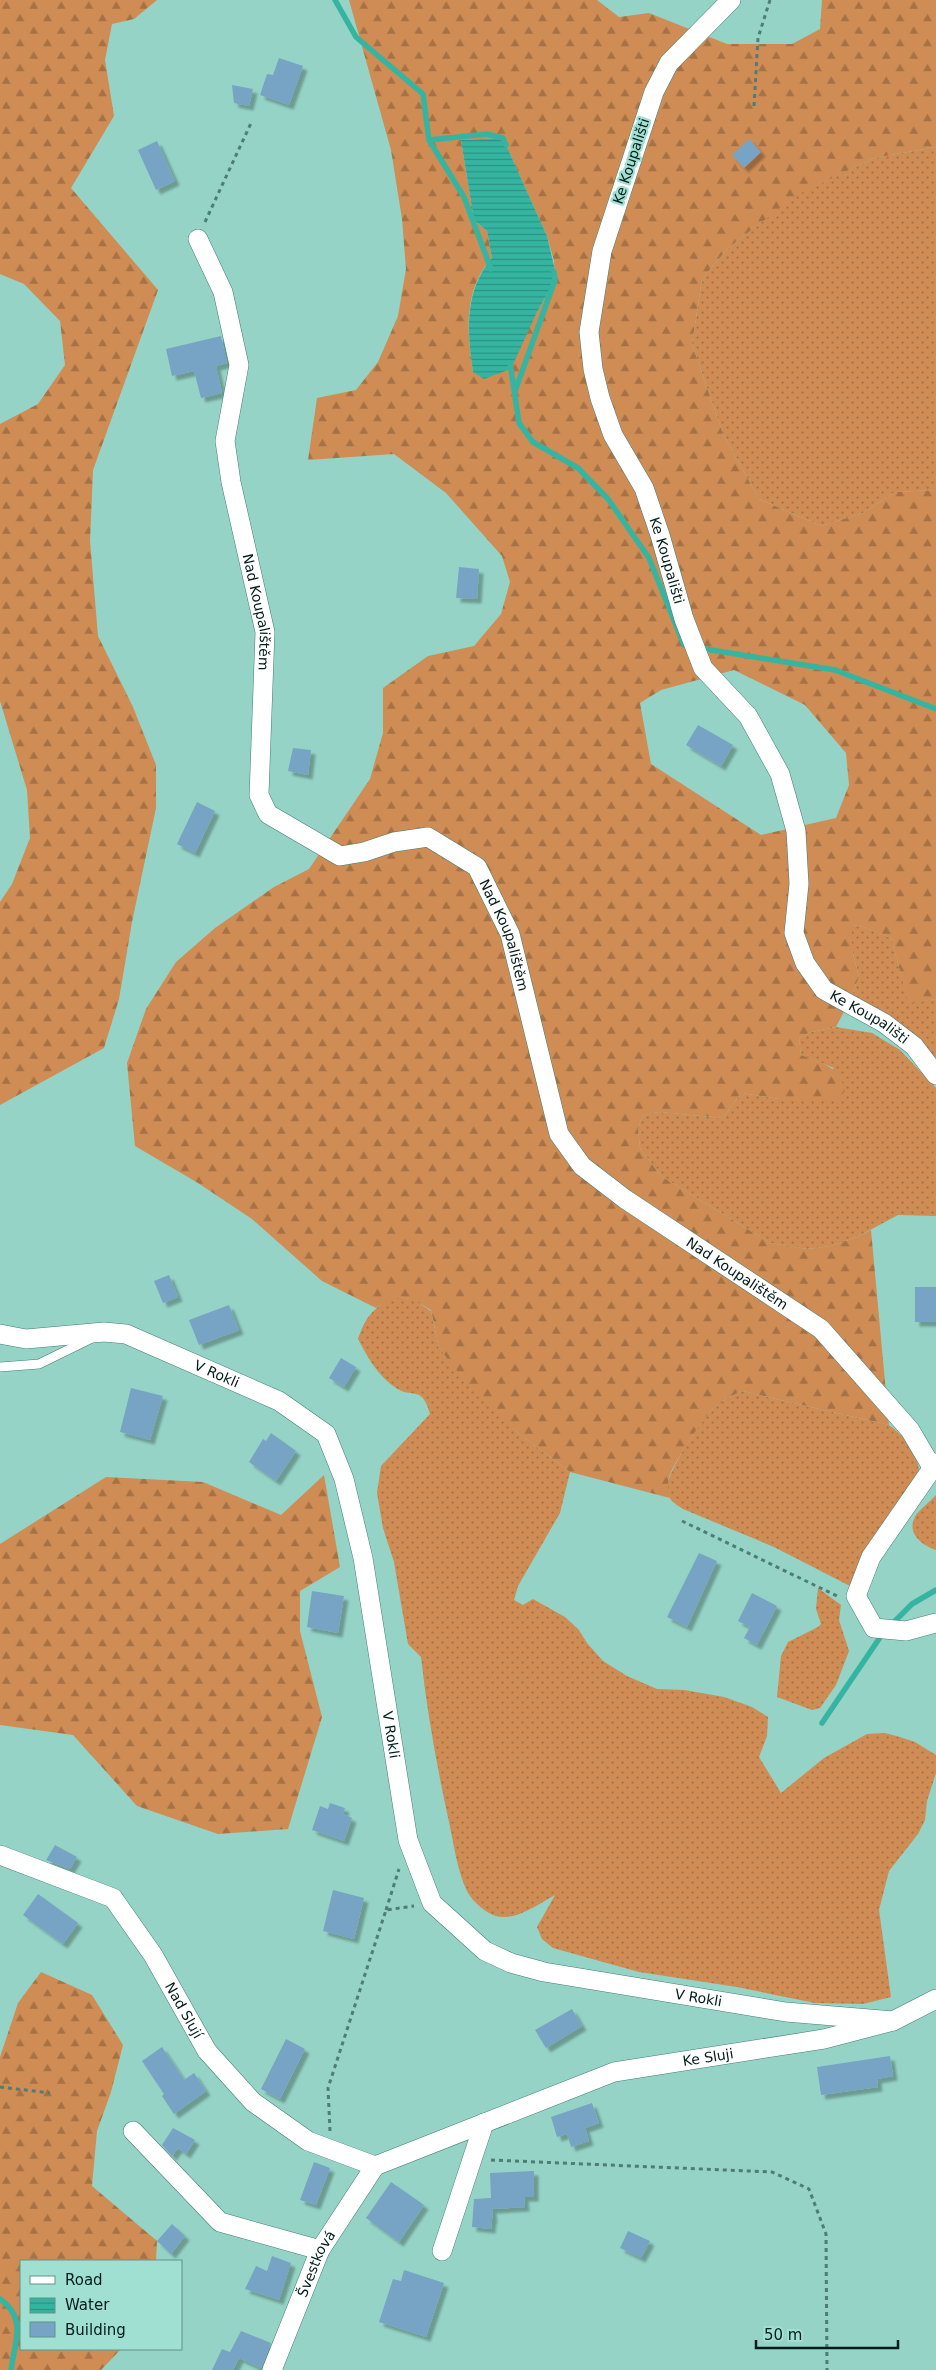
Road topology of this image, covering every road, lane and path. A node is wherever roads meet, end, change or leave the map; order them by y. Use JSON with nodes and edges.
{"nodes":[{"id":1,"x":732,"y":0,"type":"edge"},
{"id":2,"x":770,"y":0,"type":"edge"},
{"id":3,"x":754,"y":106,"type":"dead end"},
{"id":4,"x":252,"y":121,"type":"dead end"},
{"id":5,"x":198,"y":238,"type":"joint"},
{"id":6,"x":936,"y":1075,"type":"edge"},
{"id":7,"x":104,"y":1332,"type":"junction"},
{"id":8,"x":0,"y":1334,"type":"edge"},
{"id":9,"x":0,"y":1367,"type":"edge"},
{"id":10,"x":935,"y":1466,"type":"edge"},
{"id":11,"x":682,"y":1521,"type":"dead end"},
{"id":12,"x":863,"y":1608,"type":"junction"},
{"id":13,"x":936,"y":1623,"type":"edge"},
{"id":14,"x":408,"y":1840,"type":"junction"},
{"id":15,"x":0,"y":1855,"type":"edge"},
{"id":16,"x":432,"y":1903,"type":"junction"},
{"id":17,"x":386,"y":1910,"type":"junction"},
{"id":18,"x":936,"y":1999,"type":"edge"},
{"id":19,"x":893,"y":2022,"type":"junction"},
{"id":20,"x":0,"y":2087,"type":"edge"},
{"id":21,"x":50,"y":2093,"type":"dead end"},
{"id":22,"x":330,"y":2120,"type":"dead end"},
{"id":23,"x":484,"y":2123,"type":"junction"},
{"id":24,"x":134,"y":2131,"type":"dead end"},
{"id":25,"x":474,"y":2151,"type":"junction"},
{"id":26,"x":376,"y":2166,"type":"junction"},
{"id":27,"x":320,"y":2250,"type":"junction"},
{"id":28,"x":442,"y":2250,"type":"dead end"},
{"id":29,"x":272,"y":2370,"type":"edge"},
{"id":30,"x":827,"y":2370,"type":"edge"}],
"edges":[{"from":1,"to":6,"type":"street","name":"Ke Koupališti"},
{"from":2,"to":3,"type":"path"},
{"from":4,"to":5,"type":"path"},
{"from":5,"to":10,"type":"street","name":"Nad Koupalištěm"},
{"from":7,"to":8,"type":"street","name":"V Rokli"},
{"from":7,"to":9,"type":"lane"},
{"from":7,"to":14,"type":"street","name":"V Rokli"},
{"from":10,"to":12,"type":"street"},
{"from":11,"to":12,"type":"path"},
{"from":12,"to":13,"type":"street"},
{"from":14,"to":16,"type":"street","name":"V Rokli"},
{"from":14,"to":17,"type":"path"},
{"from":15,"to":26,"type":"street","name":"Nad Slují"},
{"from":16,"to":17,"type":"path"},
{"from":16,"to":19,"type":"street","name":"V Rokli"},
{"from":17,"to":22,"type":"path"},
{"from":18,"to":19,"type":"street","name":"Ke Sluji"},
{"from":19,"to":23,"type":"street","name":"Ke Sluji"},
{"from":20,"to":21,"type":"path"},
{"from":23,"to":25,"type":"street"},
{"from":23,"to":26,"type":"street","name":"Ke Sluji"},
{"from":24,"to":27,"type":"street"},
{"from":25,"to":28,"type":"street"},
{"from":25,"to":30,"type":"path"},
{"from":26,"to":27,"type":"street","name":"Švestková"},
{"from":27,"to":29,"type":"street","name":"Švestková"}]}
